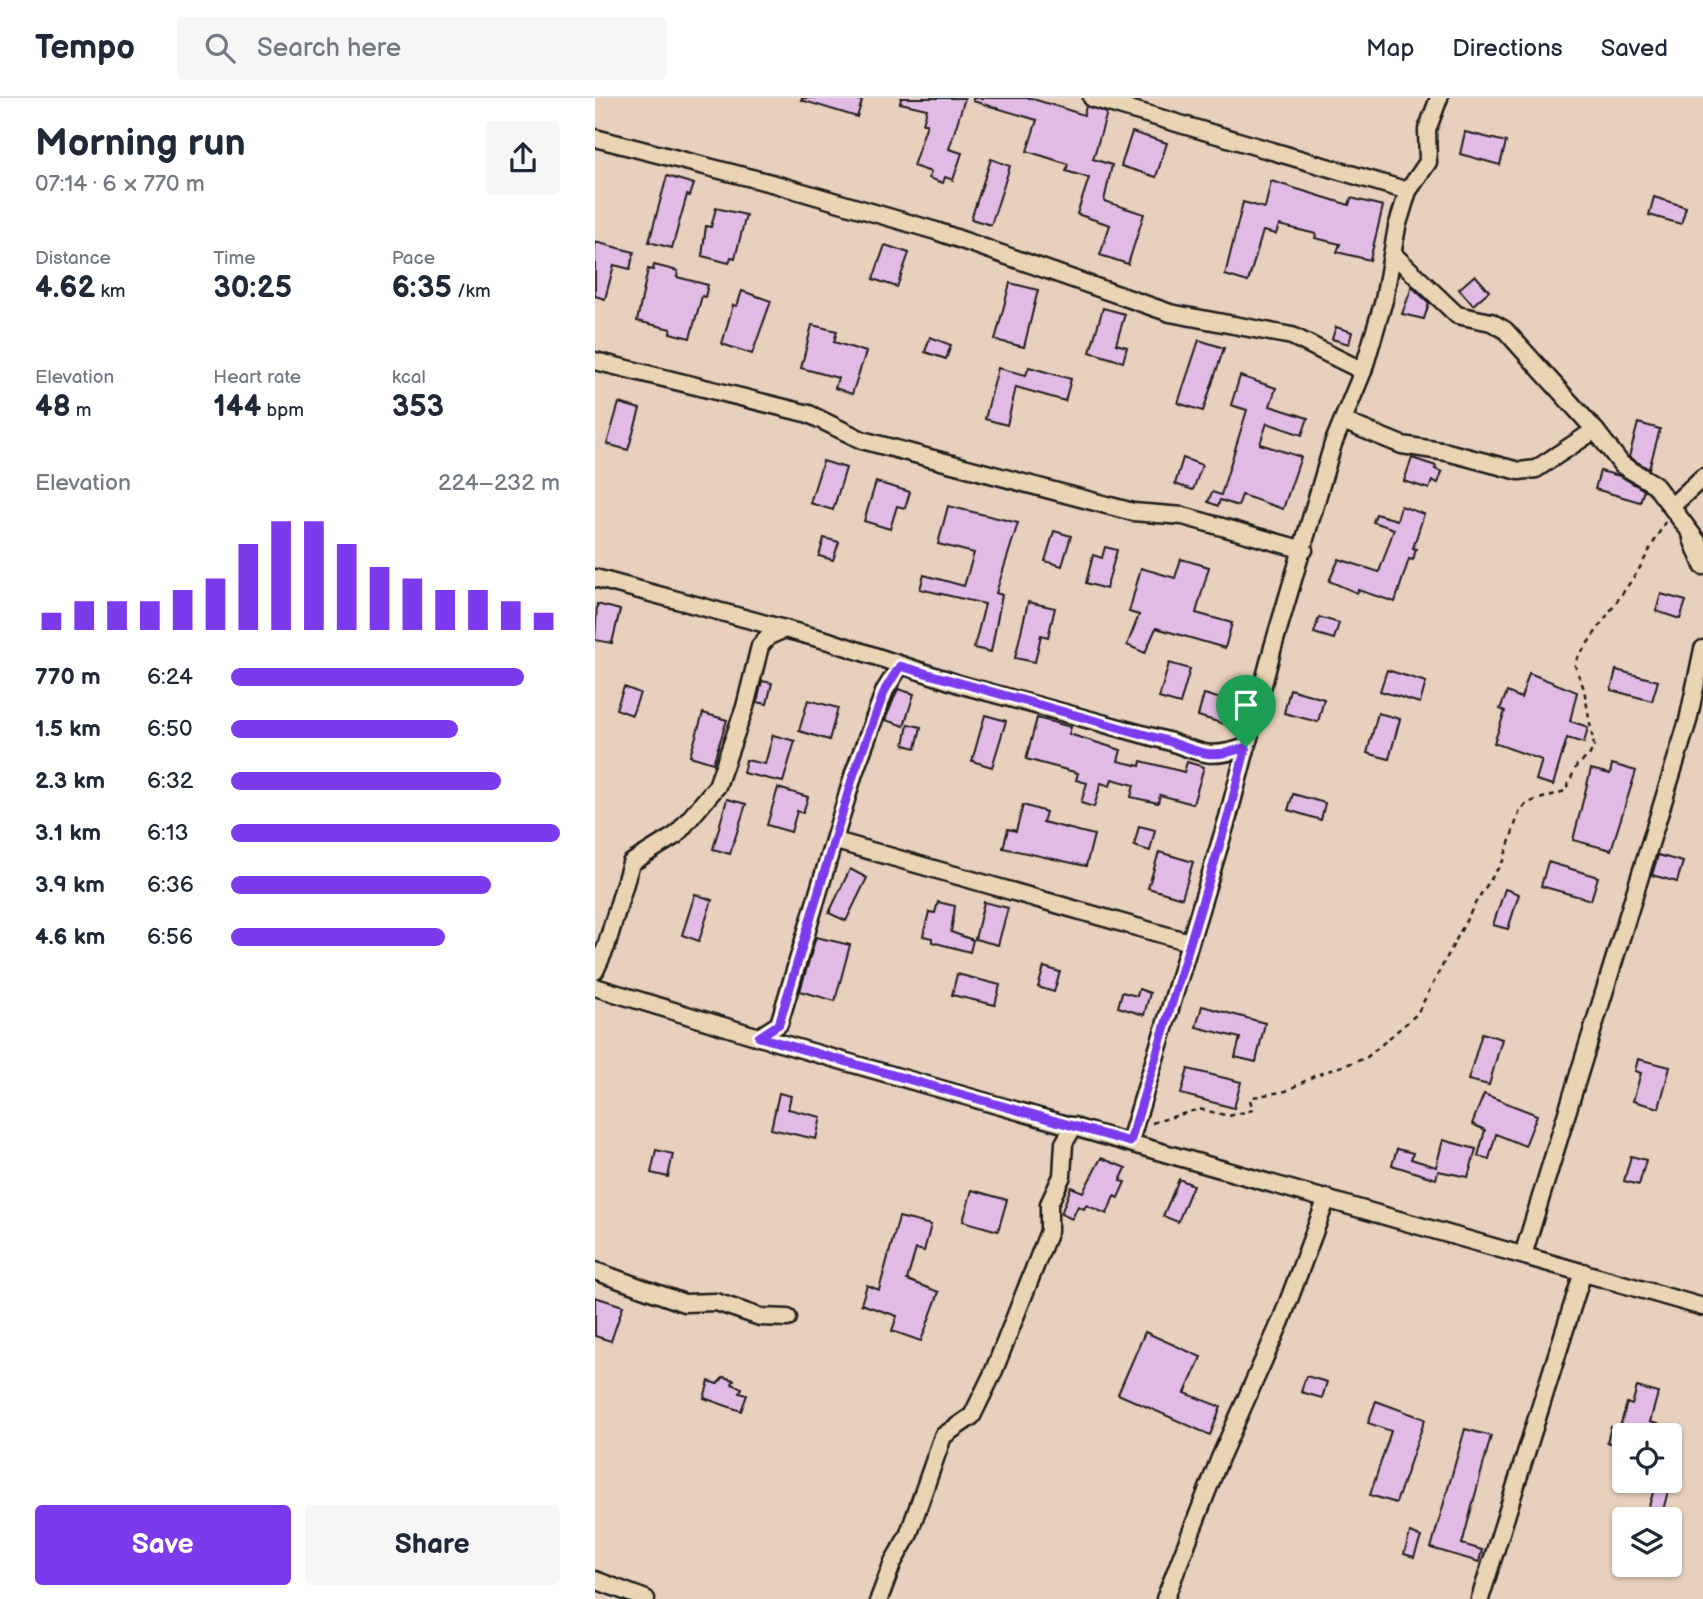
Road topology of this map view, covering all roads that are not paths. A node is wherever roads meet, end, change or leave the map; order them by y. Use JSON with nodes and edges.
{"nodes":[{"id":1,"x":1092,"y":98,"type":"edge"},
{"id":2,"x":1439,"y":98,"type":"edge"},
{"id":3,"x":595,"y":138,"type":"edge"},
{"id":4,"x":1408,"y":191,"type":"junction"},
{"id":5,"x":1394,"y":255,"type":"junction"},
{"id":6,"x":595,"y":361,"type":"edge"},
{"id":7,"x":1363,"y":372,"type":"junction"},
{"id":8,"x":1343,"y":421,"type":"junction"},
{"id":9,"x":1595,"y":429,"type":"junction"},
{"id":10,"x":1703,"y":477,"type":"edge"},
{"id":11,"x":1672,"y":506,"type":"junction"},
{"id":12,"x":1687,"y":530,"type":"junction"},
{"id":13,"x":1703,"y":549,"type":"edge"},
{"id":14,"x":1304,"y":550,"type":"junction"},
{"id":15,"x":1703,"y":566,"type":"edge"},
{"id":16,"x":595,"y":578,"type":"edge"},
{"id":17,"x":785,"y":629,"type":"junction"},
{"id":18,"x":1703,"y":649,"type":"edge"},
{"id":19,"x":900,"y":666,"type":"junction"},
{"id":20,"x":1246,"y":747,"type":"junction"},
{"id":21,"x":836,"y":841,"type":"junction"},
{"id":22,"x":1189,"y":942,"type":"junction"},
{"id":23,"x":595,"y":971,"type":"edge"},
{"id":24,"x":595,"y":987,"type":"edge"},
{"id":25,"x":759,"y":1037,"type":"junction"},
{"id":26,"x":1074,"y":1126,"type":"junction"},
{"id":27,"x":1132,"y":1134,"type":"junction"},
{"id":28,"x":1327,"y":1198,"type":"junction"},
{"id":29,"x":1523,"y":1255,"type":"junction"},
{"id":30,"x":595,"y":1271,"type":"edge"},
{"id":31,"x":1583,"y":1272,"type":"junction"},
{"id":32,"x":1703,"y":1307,"type":"edge"},
{"id":33,"x":788,"y":1318,"type":"dead end"},
{"id":34,"x":595,"y":1580,"type":"edge"},
{"id":35,"x":646,"y":1599,"type":"edge"},
{"id":36,"x":879,"y":1599,"type":"edge"},
{"id":37,"x":1165,"y":1599,"type":"edge"},
{"id":38,"x":1480,"y":1599,"type":"edge"}],
"edges":[{"from":1,"to":4,"type":"street"},
{"from":2,"to":4,"type":"street"},
{"from":3,"to":7,"type":"street"},
{"from":4,"to":5,"type":"street"},
{"from":5,"to":7,"type":"street"},
{"from":5,"to":9,"type":"street"},
{"from":6,"to":14,"type":"street"},
{"from":7,"to":8,"type":"street"},
{"from":8,"to":9,"type":"street"},
{"from":8,"to":14,"type":"street"},
{"from":9,"to":11,"type":"street"},
{"from":10,"to":11,"type":"street"},
{"from":11,"to":12,"type":"street"},
{"from":12,"to":13,"type":"street"},
{"from":12,"to":15,"type":"street"},
{"from":14,"to":20,"type":"street"},
{"from":16,"to":17,"type":"street"},
{"from":17,"to":19,"type":"street"},
{"from":17,"to":23,"type":"street"},
{"from":18,"to":29,"type":"street"},
{"from":19,"to":20,"type":"street"},
{"from":19,"to":21,"type":"street"},
{"from":20,"to":22,"type":"street"},
{"from":21,"to":22,"type":"street"},
{"from":21,"to":25,"type":"street"},
{"from":22,"to":27,"type":"street"},
{"from":24,"to":25,"type":"street"},
{"from":25,"to":26,"type":"street"},
{"from":26,"to":27,"type":"street"},
{"from":26,"to":36,"type":"street"},
{"from":27,"to":28,"type":"street"},
{"from":28,"to":29,"type":"street"},
{"from":28,"to":37,"type":"street"},
{"from":29,"to":31,"type":"street"},
{"from":30,"to":33,"type":"street"},
{"from":31,"to":32,"type":"street"},
{"from":31,"to":38,"type":"street"},
{"from":34,"to":35,"type":"street"}]}
